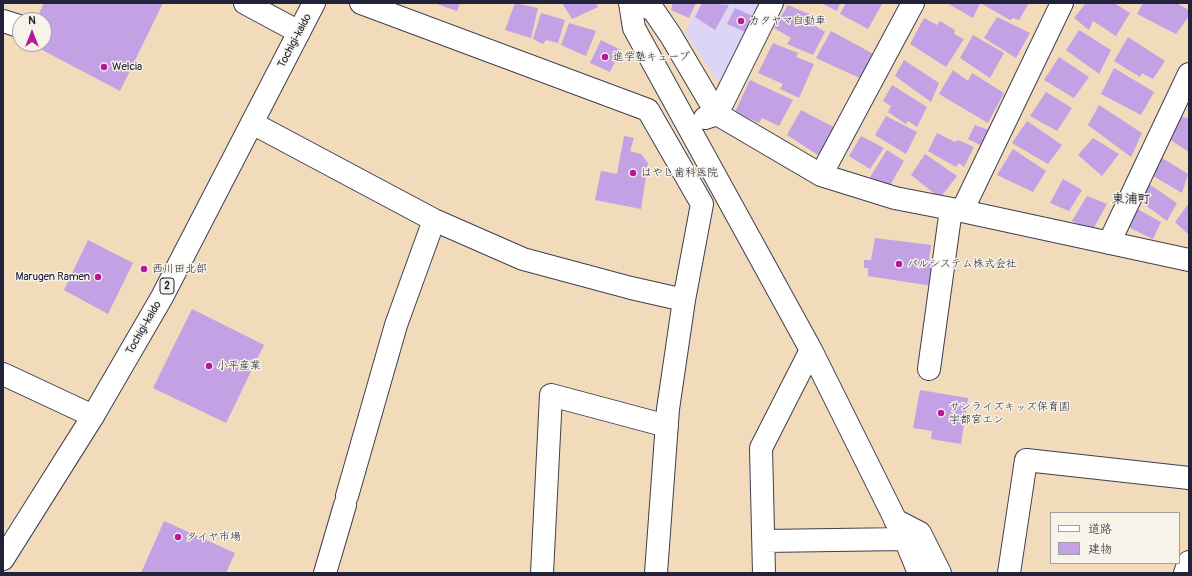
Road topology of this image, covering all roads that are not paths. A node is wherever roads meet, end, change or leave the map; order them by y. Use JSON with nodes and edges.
{"nodes":[{"id":1,"x":245,"y":3,"type":"edge"},
{"id":2,"x":314,"y":3,"type":"edge"},
{"id":3,"x":361,"y":3,"type":"edge"},
{"id":4,"x":630,"y":3,"type":"edge"},
{"id":5,"x":640,"y":3,"type":"edge"},
{"id":6,"x":772,"y":3,"type":"edge"},
{"id":7,"x":913,"y":3,"type":"edge"},
{"id":8,"x":1062,"y":3,"type":"edge"},
{"id":9,"x":299,"y":32,"type":"junction"},
{"id":10,"x":1189,"y":74,"type":"edge"},
{"id":11,"x":717,"y":114,"type":"junction"},
{"id":12,"x":252,"y":122,"type":"junction"},
{"id":13,"x":685,"y":123,"type":"junction"},
{"id":14,"x":664,"y":136,"type":"junction"},
{"id":15,"x":821,"y":175,"type":"junction"},
{"id":16,"x":956,"y":210,"type":"junction"},
{"id":17,"x":434,"y":220,"type":"junction"},
{"id":18,"x":1109,"y":243,"type":"junction"},
{"id":19,"x":1189,"y":260,"type":"edge"},
{"id":20,"x":684,"y":300,"type":"junction"},
{"id":21,"x":811,"y":350,"type":"junction"},
{"id":22,"x":929,"y":369,"type":"dead end"},
{"id":23,"x":3,"y":374,"type":"edge"},
{"id":24,"x":93,"y":416,"type":"junction"},
{"id":25,"x":667,"y":426,"type":"junction"},
{"id":26,"x":1189,"y":478,"type":"edge"},
{"id":27,"x":895,"y":520,"type":"junction"},
{"id":28,"x":905,"y":539,"type":"junction"},
{"id":29,"x":764,"y":541,"type":"junction"},
{"id":30,"x":3,"y":559,"type":"edge"},
{"id":31,"x":1189,"y":562,"type":"edge"},
{"id":32,"x":325,"y":573,"type":"edge"},
{"id":33,"x":542,"y":573,"type":"edge"},
{"id":34,"x":656,"y":573,"type":"edge"},
{"id":35,"x":764,"y":573,"type":"edge"},
{"id":36,"x":919,"y":573,"type":"edge"},
{"id":37,"x":940,"y":573,"type":"edge"},
{"id":38,"x":1009,"y":573,"type":"edge"},
{"id":39,"x":1185,"y":573,"type":"edge"}],
"edges":[{"from":1,"to":9,"type":"street"},
{"from":2,"to":9,"type":"street","name":"Tochigi-kaido","number":"2"},
{"from":3,"to":14,"type":"street"},
{"from":4,"to":13,"type":"street"},
{"from":5,"to":11,"type":"street"},
{"from":6,"to":11,"type":"street"},
{"from":7,"to":15,"type":"street"},
{"from":8,"to":16,"type":"street"},
{"from":9,"to":12,"type":"street","name":"Tochigi-kaido","number":"2"},
{"from":10,"to":18,"type":"street"},
{"from":11,"to":13,"type":"street"},
{"from":11,"to":15,"type":"street"},
{"from":12,"to":17,"type":"street"},
{"from":12,"to":24,"type":"street","name":"Tochigi-kaido","number":"2"},
{"from":13,"to":14,"type":"street"},
{"from":13,"to":21,"type":"street"},
{"from":14,"to":20,"type":"street"},
{"from":15,"to":16,"type":"street"},
{"from":16,"to":18,"type":"street"},
{"from":16,"to":22,"type":"street"},
{"from":17,"to":20,"type":"street"},
{"from":17,"to":32,"type":"street"},
{"from":18,"to":19,"type":"street"},
{"from":20,"to":25,"type":"street"},
{"from":21,"to":27,"type":"street"},
{"from":21,"to":29,"type":"street"},
{"from":23,"to":24,"type":"street"},
{"from":24,"to":30,"type":"street","name":"Tochigi-kaido","number":"2"},
{"from":25,"to":33,"type":"street"},
{"from":25,"to":34,"type":"street"},
{"from":26,"to":38,"type":"street"},
{"from":27,"to":28,"type":"street"},
{"from":27,"to":37,"type":"street"},
{"from":28,"to":29,"type":"street"},
{"from":28,"to":36,"type":"street"},
{"from":29,"to":35,"type":"street"},
{"from":31,"to":39,"type":"street"}]}
